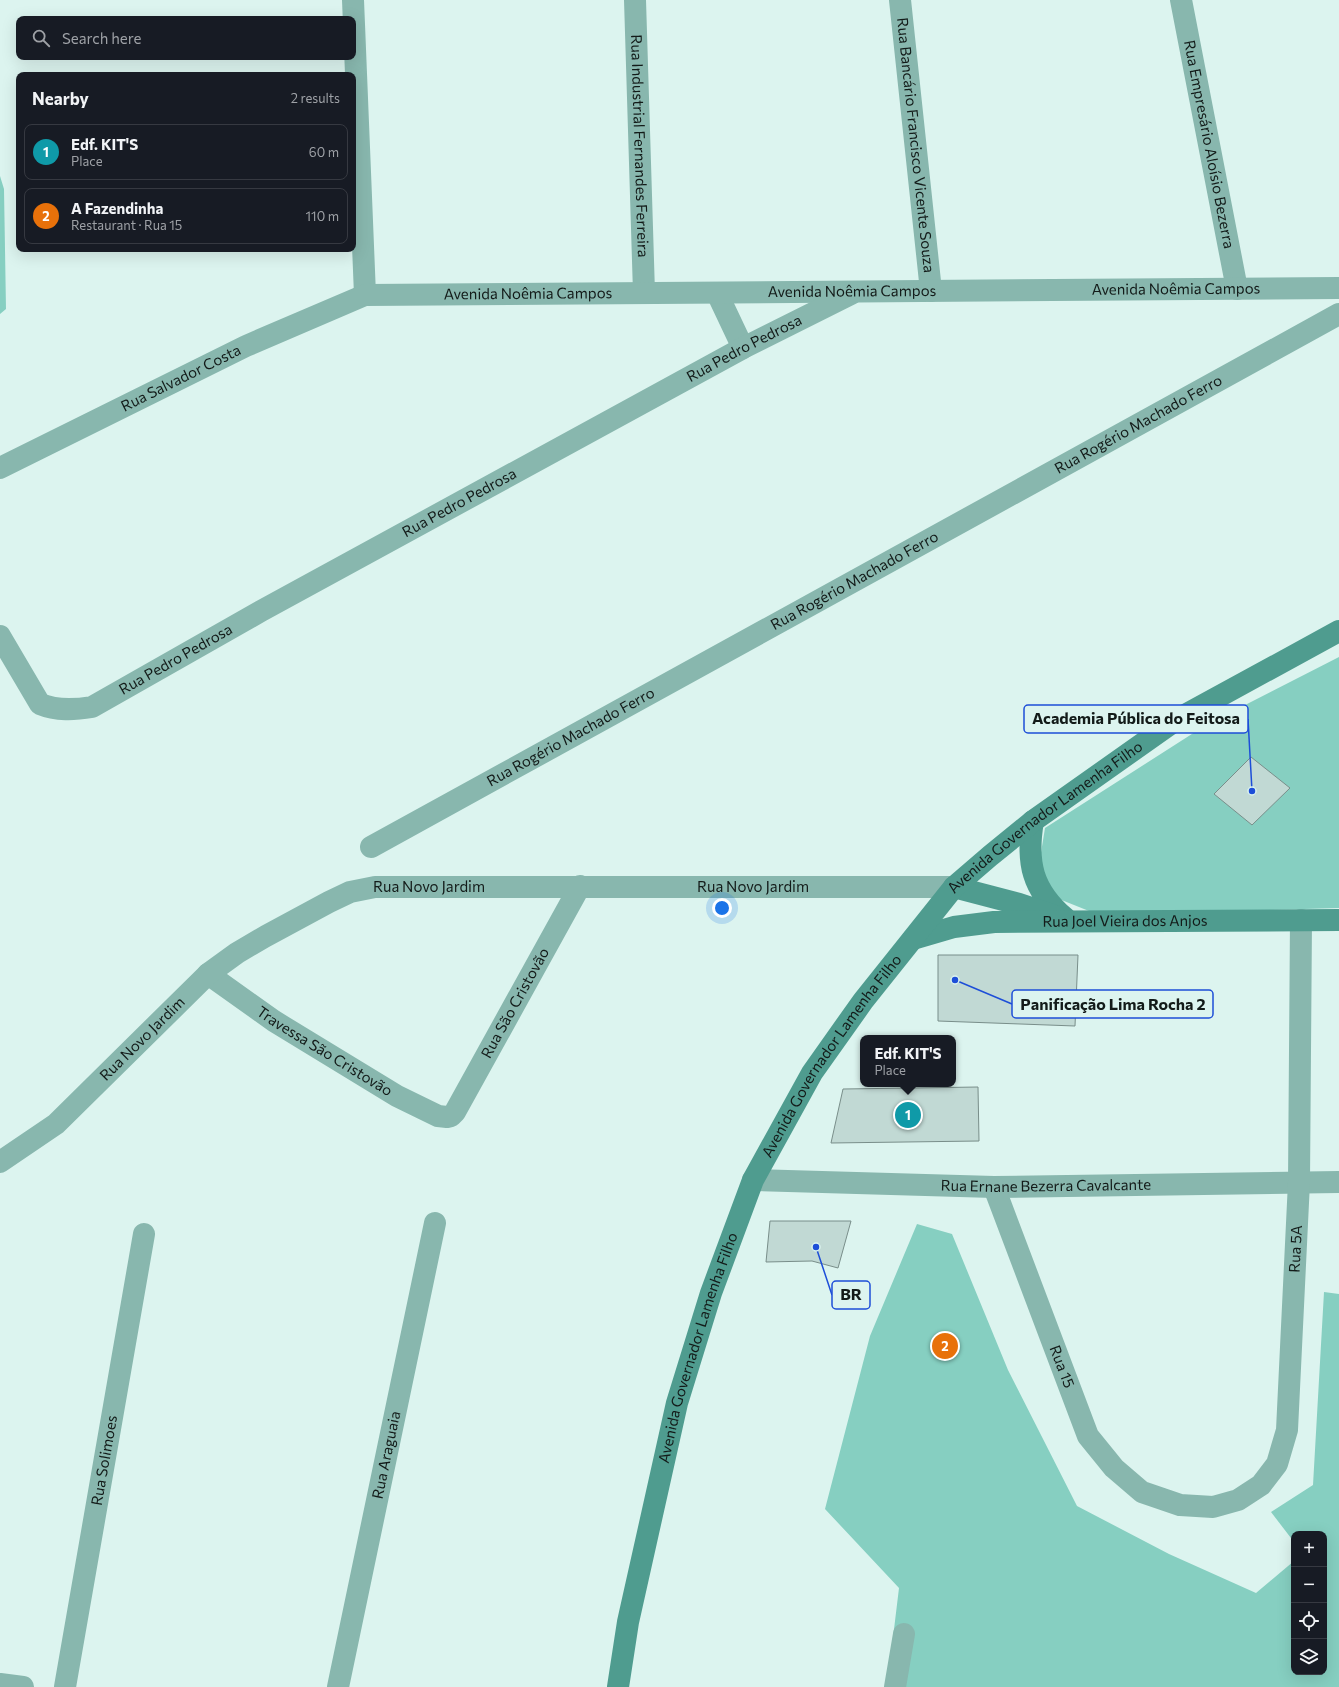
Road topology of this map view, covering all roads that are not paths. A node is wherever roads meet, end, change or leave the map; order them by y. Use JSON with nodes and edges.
{"nodes":[{"id":1,"x":353,"y":0,"type":"edge"},
{"id":2,"x":635,"y":0,"type":"edge"},
{"id":3,"x":900,"y":0,"type":"edge"},
{"id":4,"x":1181,"y":0,"type":"edge"},
{"id":5,"x":353,"y":16,"type":"edge"},
{"id":6,"x":354,"y":60,"type":"edge"},
{"id":7,"x":354,"y":72,"type":"edge"},
{"id":8,"x":356,"y":134,"type":"edge"},
{"id":9,"x":1339,"y":288,"type":"edge"},
{"id":10,"x":1236,"y":289,"type":"junction"},
{"id":11,"x":932,"y":291,"type":"junction"},
{"id":12,"x":856,"y":292,"type":"junction"},
{"id":13,"x":644,"y":293,"type":"junction"},
{"id":14,"x":717,"y":293,"type":"junction"},
{"id":15,"x":365,"y":295,"type":"junction"},
{"id":16,"x":1339,"y":314,"type":"edge"},
{"id":17,"x":743,"y":348,"type":"junction"},
{"id":18,"x":0,"y":468,"type":"edge"},
{"id":19,"x":1339,"y":631,"type":"edge"},
{"id":20,"x":0,"y":636,"type":"edge"},
{"id":21,"x":1033,"y":821,"type":"junction"},
{"id":22,"x":371,"y":847,"type":"dead end"},
{"id":23,"x":580,"y":886,"type":"junction"},
{"id":24,"x":954,"y":887,"type":"junction"},
{"id":25,"x":1300,"y":920,"type":"junction"},
{"id":26,"x":1339,"y":920,"type":"edge"},
{"id":27,"x":1069,"y":922,"type":"junction"},
{"id":28,"x":913,"y":939,"type":"junction"},
{"id":29,"x":208,"y":974,"type":"junction"},
{"id":30,"x":447,"y":1117,"type":"joint"},
{"id":31,"x":0,"y":1162,"type":"edge"},
{"id":32,"x":752,"y":1180,"type":"junction"},
{"id":33,"x":1299,"y":1182,"type":"junction"},
{"id":34,"x":1339,"y":1182,"type":"edge"},
{"id":35,"x":994,"y":1187,"type":"junction"},
{"id":36,"x":435,"y":1223,"type":"dead end"},
{"id":37,"x":144,"y":1234,"type":"dead end"},
{"id":38,"x":1180,"y":1505,"type":"joint"},
{"id":39,"x":904,"y":1634,"type":"dead end"},
{"id":40,"x":65,"y":1687,"type":"edge"},
{"id":41,"x":338,"y":1687,"type":"edge"},
{"id":42,"x":618,"y":1687,"type":"edge"},
{"id":43,"x":895,"y":1687,"type":"edge"}],
"edges":[{"from":1,"to":5,"type":"street"},
{"from":2,"to":13,"type":"street","name":"Rua Industrial Fernandes Ferreira"},
{"from":3,"to":11,"type":"street","name":"Rua Bancário Francisco Vicente Souza"},
{"from":4,"to":10,"type":"street","name":"Rua Empresário Aloísio Bezerra"},
{"from":6,"to":7,"type":"street"},
{"from":8,"to":15,"type":"street"},
{"from":9,"to":10,"type":"street","name":"Avenida Noêmia Campos"},
{"from":10,"to":11,"type":"street","name":"Avenida Noêmia Campos"},
{"from":11,"to":12,"type":"street","name":"Avenida Noêmia Campos"},
{"from":12,"to":14,"type":"street","name":"Avenida Noêmia Campos"},
{"from":12,"to":17,"type":"street","name":"Rua Pedro Pedrosa"},
{"from":13,"to":14,"type":"street","name":"Avenida Noêmia Campos"},
{"from":13,"to":15,"type":"street","name":"Avenida Noêmia Campos"},
{"from":14,"to":17,"type":"street"},
{"from":15,"to":18,"type":"street","name":"Rua Salvador Costa"},
{"from":16,"to":22,"type":"street","name":"Rua Rogério Machado Ferro"},
{"from":17,"to":20,"type":"street","name":"Rua Pedro Pedrosa"},
{"from":19,"to":21,"type":"street","name":"Avenida Governador Lamenha Filho"},
{"from":21,"to":24,"type":"street","name":"Avenida Governador Lamenha Filho"},
{"from":21,"to":27,"type":"street"},
{"from":23,"to":24,"type":"street","name":"Rua Novo Jardim"},
{"from":23,"to":29,"type":"street","name":"Rua Novo Jardim"},
{"from":23,"to":30,"type":"street","name":"Rua São Cristovão"},
{"from":24,"to":27,"type":"street"},
{"from":24,"to":28,"type":"street","name":"Avenida Governador Lamenha Filho"},
{"from":25,"to":26,"type":"street","name":"Rua Joel Vieira dos Anjos"},
{"from":25,"to":27,"type":"street","name":"Rua Joel Vieira dos Anjos"},
{"from":25,"to":33,"type":"street","name":"Rua 5A"},
{"from":27,"to":28,"type":"street","name":"Rua Joel Vieira dos Anjos"},
{"from":28,"to":32,"type":"street","name":"Avenida Governador Lamenha Filho"},
{"from":29,"to":30,"type":"street","name":"Travessa São Cristovão"},
{"from":29,"to":31,"type":"street","name":"Rua Novo Jardim"},
{"from":32,"to":35,"type":"street","name":"Rua Ernane Bezerra Cavalcante"},
{"from":32,"to":42,"type":"street","name":"Avenida Governador Lamenha Filho"},
{"from":33,"to":34,"type":"street","name":"Rua Ernane Bezerra Cavalcante"},
{"from":33,"to":35,"type":"street","name":"Rua Ernane Bezerra Cavalcante"},
{"from":33,"to":38,"type":"street","name":"Rua 5A"},
{"from":35,"to":38,"type":"street","name":"Rua 15"},
{"from":36,"to":41,"type":"street","name":"Rua Araguaia"},
{"from":37,"to":40,"type":"street","name":"Rua Solimoes"},
{"from":39,"to":43,"type":"street"}]}
